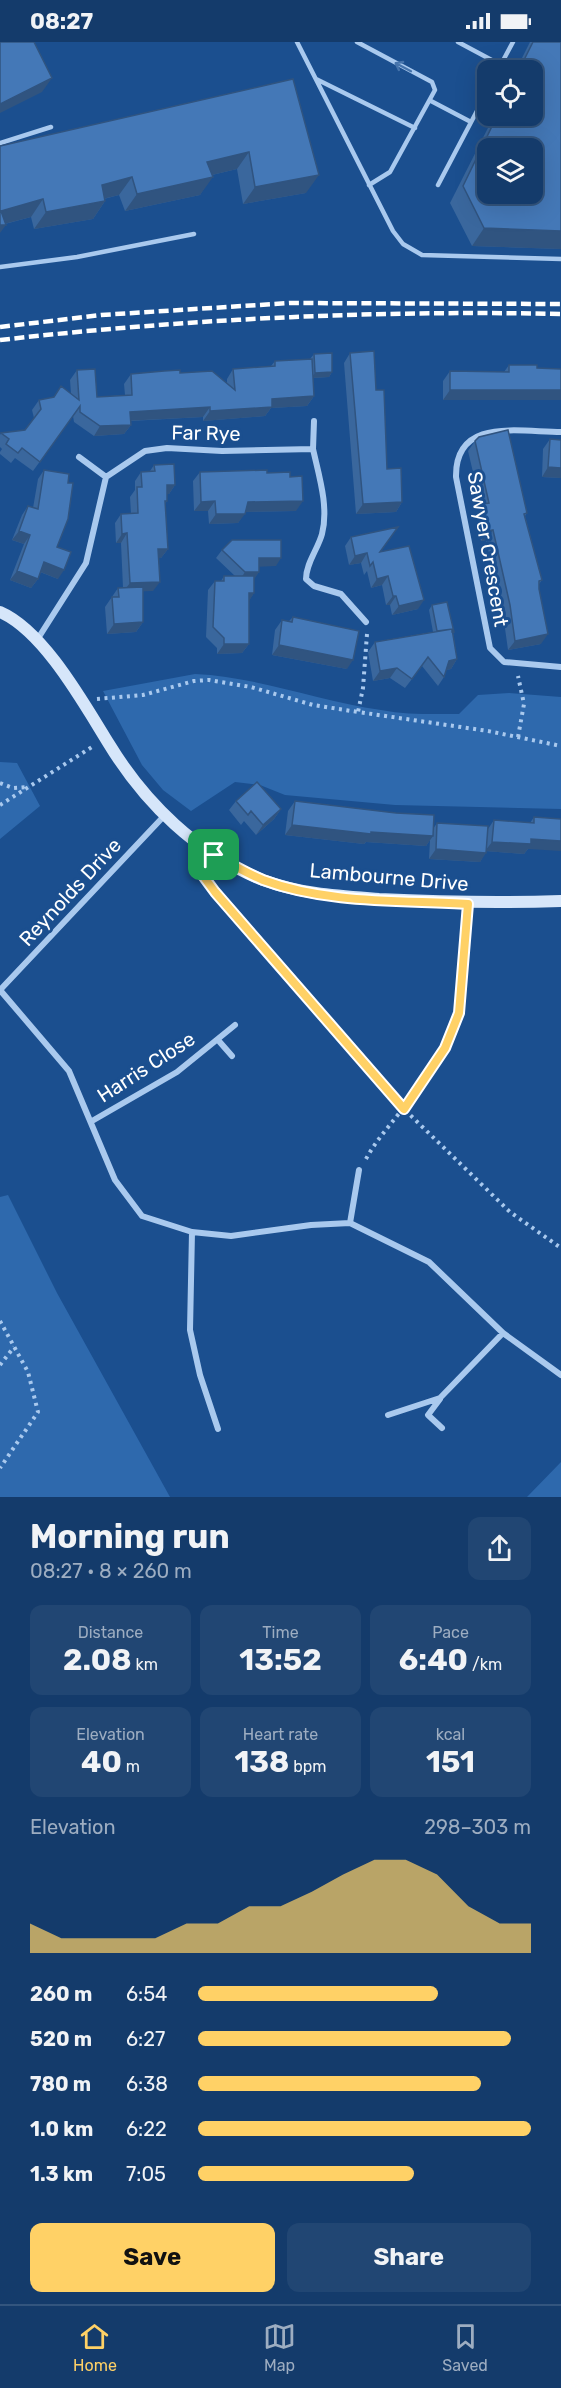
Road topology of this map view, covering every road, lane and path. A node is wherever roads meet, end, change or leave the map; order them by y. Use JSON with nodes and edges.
{"nodes":[{"id":1,"x":297,"y":42,"type":"edge"},
{"id":2,"x":357,"y":42,"type":"edge"},
{"id":3,"x":458,"y":42,"type":"edge"},
{"id":4,"x":513,"y":42,"type":"edge"},
{"id":5,"x":493,"y":60,"type":"edge"},
{"id":6,"x":503,"y":60,"type":"edge"},
{"id":7,"x":316,"y":79,"type":"junction"},
{"id":8,"x":431,"y":101,"type":"junction"},
{"id":9,"x":477,"y":111,"type":"edge"},
{"id":10,"x":471,"y":122,"type":"junction"},
{"id":11,"x":51,"y":127,"type":"dead end"},
{"id":12,"x":415,"y":128,"type":"junction"},
{"id":13,"x":0,"y":143,"type":"edge"},
{"id":14,"x":438,"y":185,"type":"dead end"},
{"id":15,"x":369,"y":186,"type":"junction"},
{"id":16,"x":194,"y":234,"type":"dead end"},
{"id":17,"x":561,"y":259,"type":"edge"},
{"id":18,"x":0,"y":267,"type":"edge"},
{"id":19,"x":314,"y":422,"type":"dead end"},
{"id":20,"x":561,"y":432,"type":"edge"},
{"id":21,"x":313,"y":449,"type":"junction"},
{"id":22,"x":79,"y":457,"type":"dead end"},
{"id":23,"x":105,"y":477,"type":"junction"},
{"id":24,"x":0,"y":612,"type":"edge"},
{"id":25,"x":366,"y":622,"type":"joint"},
{"id":26,"x":36,"y":640,"type":"junction"},
{"id":27,"x":515,"y":665,"type":"junction"},
{"id":28,"x":561,"y":667,"type":"edge"},
{"id":29,"x":84,"y":701,"type":"junction"},
{"id":30,"x":358,"y":712,"type":"junction"},
{"id":31,"x":518,"y":737,"type":"junction"},
{"id":32,"x":105,"y":738,"type":"junction"},
{"id":33,"x":561,"y":746,"type":"edge"},
{"id":34,"x":0,"y":783,"type":"edge"},
{"id":35,"x":31,"y":787,"type":"junction"},
{"id":36,"x":0,"y":805,"type":"edge"},
{"id":37,"x":164,"y":816,"type":"junction"},
{"id":38,"x":214,"y":855,"type":"junction"},
{"id":39,"x":561,"y":901,"type":"edge"},
{"id":40,"x":468,"y":904,"type":"junction"},
{"id":41,"x":0,"y":990,"type":"edge"},
{"id":42,"x":235,"y":1025,"type":"dead end"},
{"id":43,"x":218,"y":1040,"type":"junction"},
{"id":44,"x":232,"y":1056,"type":"dead end"},
{"id":45,"x":420,"y":1083,"type":"joint"},
{"id":46,"x":404,"y":1109,"type":"junction"},
{"id":47,"x":92,"y":1122,"type":"junction"},
{"id":48,"x":359,"y":1170,"type":"joint"},
{"id":49,"x":350,"y":1223,"type":"junction"},
{"id":50,"x":192,"y":1232,"type":"junction"},
{"id":51,"x":561,"y":1248,"type":"edge"},
{"id":52,"x":0,"y":1322,"type":"edge"},
{"id":53,"x":504,"y":1333,"type":"junction"},
{"id":54,"x":14,"y":1346,"type":"junction"},
{"id":55,"x":0,"y":1365,"type":"edge"},
{"id":56,"x":561,"y":1375,"type":"edge"},
{"id":57,"x":440,"y":1398,"type":"junction"},
{"id":58,"x":388,"y":1415,"type":"dead end"},
{"id":59,"x":442,"y":1428,"type":"dead end"},
{"id":60,"x":218,"y":1430,"type":"dead end"},
{"id":61,"x":0,"y":1468,"type":"edge"}],
"edges":[{"from":1,"to":7,"type":"lane"},
{"from":8,"to":2,"type":"lane","one_way":true},
{"from":3,"to":5,"type":"lane"},
{"from":4,"to":6,"type":"lane"},
{"from":7,"to":12,"type":"lane"},
{"from":7,"to":15,"type":"lane"},
{"from":8,"to":10,"type":"lane"},
{"from":8,"to":12,"type":"lane"},
{"from":9,"to":10,"type":"lane"},
{"from":10,"to":14,"type":"lane"},
{"from":11,"to":13,"type":"lane"},
{"from":12,"to":15,"type":"lane"},
{"from":15,"to":17,"type":"lane"},
{"from":16,"to":18,"type":"lane"},
{"from":19,"to":21,"type":"street"},
{"from":20,"to":27,"type":"street","name":"Sawyer Crescent"},
{"from":21,"to":23,"type":"street","name":"Far Rye"},
{"from":21,"to":25,"type":"street"},
{"from":22,"to":23,"type":"street"},
{"from":23,"to":26,"type":"street"},
{"from":24,"to":26,"type":"street","name":"Lambourne Drive"},
{"from":25,"to":30,"type":"path"},
{"from":26,"to":29,"type":"street","name":"Lambourne Drive"},
{"from":27,"to":28,"type":"street"},
{"from":27,"to":31,"type":"path"},
{"from":29,"to":30,"type":"path"},
{"from":29,"to":32,"type":"street","name":"Lambourne Drive"},
{"from":30,"to":31,"type":"path"},
{"from":31,"to":33,"type":"path"},
{"from":32,"to":35,"type":"path"},
{"from":32,"to":37,"type":"street","name":"Lambourne Drive"},
{"from":34,"to":35,"type":"path"},
{"from":35,"to":36,"type":"path"},
{"from":37,"to":38,"type":"street","name":"Lambourne Drive"},
{"from":37,"to":41,"type":"street","name":"Reynolds Drive"},
{"from":38,"to":40,"type":"street","name":"Lambourne Drive"},
{"from":38,"to":46,"type":"path"},
{"from":39,"to":40,"type":"street","name":"Lambourne Drive"},
{"from":40,"to":45,"type":"street"},
{"from":41,"to":47,"type":"street"},
{"from":42,"to":43,"type":"street","name":"Harris Close"},
{"from":43,"to":44,"type":"street","name":"Harris Close"},
{"from":43,"to":47,"type":"street","name":"Harris Close"},
{"from":45,"to":46,"type":"path"},
{"from":46,"to":48,"type":"path"},
{"from":46,"to":51,"type":"path"},
{"from":47,"to":50,"type":"street"},
{"from":48,"to":49,"type":"street"},
{"from":49,"to":50,"type":"street"},
{"from":49,"to":53,"type":"street"},
{"from":50,"to":60,"type":"street"},
{"from":52,"to":54,"type":"path"},
{"from":53,"to":56,"type":"street"},
{"from":53,"to":57,"type":"street"},
{"from":54,"to":55,"type":"path"},
{"from":54,"to":61,"type":"path"},
{"from":57,"to":58,"type":"street"},
{"from":57,"to":59,"type":"street"}]}
